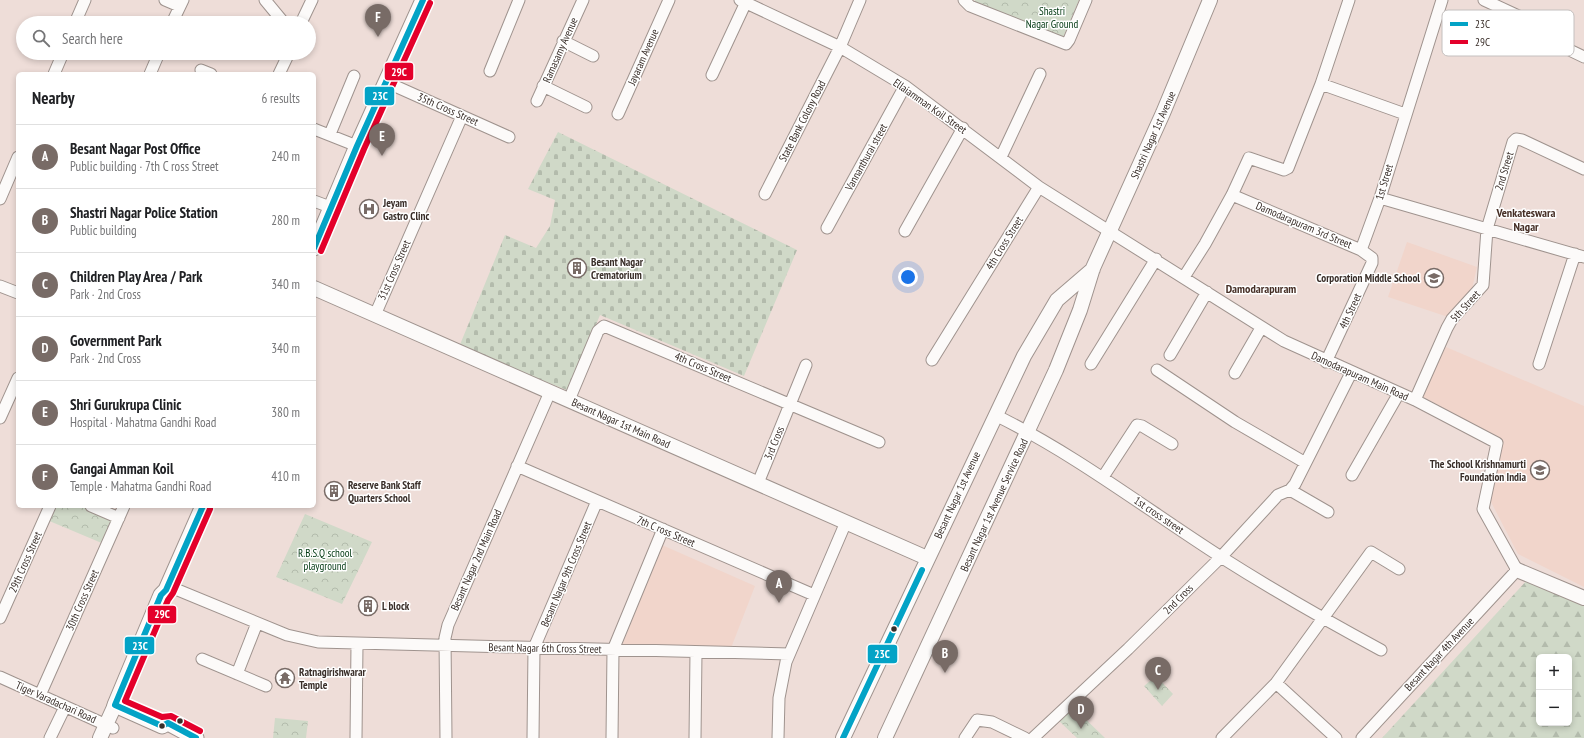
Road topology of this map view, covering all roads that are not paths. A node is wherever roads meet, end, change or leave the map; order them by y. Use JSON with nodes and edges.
{"nodes":[{"id":1,"x":85,"y":0,"type":"edge"},
{"id":2,"x":165,"y":0,"type":"edge"},
{"id":3,"x":265,"y":0,"type":"edge"},
{"id":4,"x":312,"y":0,"type":"edge"},
{"id":5,"x":423,"y":0,"type":"edge"},
{"id":6,"x":519,"y":0,"type":"edge"},
{"id":7,"x":583,"y":0,"type":"edge"},
{"id":8,"x":669,"y":0,"type":"edge"},
{"id":9,"x":860,"y":0,"type":"edge"},
{"id":10,"x":964,"y":0,"type":"edge"},
{"id":11,"x":1086,"y":0,"type":"edge"},
{"id":12,"x":1210,"y":0,"type":"edge"},
{"id":13,"x":1349,"y":0,"type":"edge"},
{"id":14,"x":1442,"y":0,"type":"edge"},
{"id":15,"x":1484,"y":0,"type":"edge"},
{"id":16,"x":744,"y":1,"type":"edge"},
{"id":17,"x":181,"y":3,"type":"edge"},
{"id":18,"x":1506,"y":10,"type":"edge"},
{"id":19,"x":78,"y":16,"type":"edge"},
{"id":20,"x":175,"y":16,"type":"edge"},
{"id":21,"x":278,"y":16,"type":"edge"},
{"id":22,"x":304,"y":16,"type":"edge"},
{"id":23,"x":563,"y":41,"type":"junction"},
{"id":24,"x":840,"y":47,"type":"junction"},
{"id":25,"x":1574,"y":52,"type":"edge"},
{"id":26,"x":593,"y":56,"type":"dead end"},
{"id":27,"x":1584,"y":57,"type":"edge"},
{"id":28,"x":60,"y":60,"type":"edge"},
{"id":29,"x":156,"y":60,"type":"edge"},
{"id":30,"x":286,"y":60,"type":"edge"},
{"id":31,"x":201,"y":70,"type":"dead end"},
{"id":32,"x":490,"y":71,"type":"dead end"},
{"id":33,"x":55,"y":72,"type":"edge"},
{"id":34,"x":151,"y":72,"type":"edge"},
{"id":35,"x":206,"y":72,"type":"edge"},
{"id":36,"x":280,"y":72,"type":"edge"},
{"id":37,"x":712,"y":74,"type":"dead end"},
{"id":38,"x":1040,"y":74,"type":"dead end"},
{"id":39,"x":354,"y":76,"type":"dead end"},
{"id":40,"x":386,"y":82,"type":"junction"},
{"id":41,"x":1321,"y":84,"type":"junction"},
{"id":42,"x":543,"y":86,"type":"junction"},
{"id":43,"x":905,"y":86,"type":"junction"},
{"id":44,"x":537,"y":101,"type":"dead end"},
{"id":45,"x":586,"y":107,"type":"dead end"},
{"id":46,"x":618,"y":114,"type":"dead end"},
{"id":47,"x":1405,"y":114,"type":"junction"},
{"id":48,"x":462,"y":116,"type":"junction"},
{"id":49,"x":963,"y":128,"type":"junction"},
{"id":50,"x":316,"y":130,"type":"edge"},
{"id":51,"x":330,"y":134,"type":"junction"},
{"id":52,"x":509,"y":137,"type":"dead end"},
{"id":53,"x":357,"y":146,"type":"junction"},
{"id":54,"x":1000,"y":157,"type":"junction"},
{"id":55,"x":16,"y":162,"type":"edge"},
{"id":56,"x":1584,"y":169,"type":"edge"},
{"id":57,"x":1039,"y":187,"type":"junction"},
{"id":58,"x":765,"y":194,"type":"dead end"},
{"id":59,"x":1232,"y":195,"type":"junction"},
{"id":60,"x":1380,"y":198,"type":"junction"},
{"id":61,"x":0,"y":199,"type":"edge"},
{"id":62,"x":316,"y":202,"type":"edge"},
{"id":63,"x":330,"y":207,"type":"junction"},
{"id":64,"x":826,"y":228,"type":"dead end"},
{"id":65,"x":1487,"y":229,"type":"junction"},
{"id":66,"x":905,"y":231,"type":"dead end"},
{"id":67,"x":1109,"y":232,"type":"junction"},
{"id":68,"x":316,"y":243,"type":"edge"},
{"id":69,"x":1362,"y":250,"type":"junction"},
{"id":70,"x":1580,"y":256,"type":"edge"},
{"id":71,"x":1156,"y":260,"type":"junction"},
{"id":72,"x":1373,"y":260,"type":"joint"},
{"id":73,"x":1093,"y":268,"type":"junction"},
{"id":74,"x":1184,"y":277,"type":"junction"},
{"id":75,"x":0,"y":286,"type":"edge"},
{"id":76,"x":316,"y":289,"type":"edge"},
{"id":77,"x":16,"y":292,"type":"edge"},
{"id":78,"x":1207,"y":292,"type":"junction"},
{"id":79,"x":375,"y":315,"type":"junction"},
{"id":80,"x":1262,"y":328,"type":"junction"},
{"id":81,"x":1170,"y":356,"type":"dead end"},
{"id":82,"x":932,"y":360,"type":"dead end"},
{"id":83,"x":1326,"y":362,"type":"junction"},
{"id":84,"x":1091,"y":364,"type":"dead end"},
{"id":85,"x":1539,"y":364,"type":"dead end"},
{"id":86,"x":806,"y":365,"type":"dead end"},
{"id":87,"x":1157,"y":370,"type":"dead end"},
{"id":88,"x":1235,"y":372,"type":"dead end"},
{"id":89,"x":1351,"y":373,"type":"junction"},
{"id":90,"x":16,"y":382,"type":"edge"},
{"id":91,"x":550,"y":392,"type":"junction"},
{"id":92,"x":1399,"y":393,"type":"junction"},
{"id":93,"x":569,"y":400,"type":"junction"},
{"id":94,"x":1415,"y":400,"type":"junction"},
{"id":95,"x":790,"y":403,"type":"junction"},
{"id":96,"x":995,"y":415,"type":"junction"},
{"id":97,"x":0,"y":418,"type":"edge"},
{"id":98,"x":1028,"y":431,"type":"junction"},
{"id":99,"x":879,"y":442,"type":"dead end"},
{"id":100,"x":1172,"y":444,"type":"dead end"},
{"id":101,"x":1304,"y":462,"type":"junction"},
{"id":102,"x":517,"y":466,"type":"junction"},
{"id":103,"x":1352,"y":475,"type":"dead end"},
{"id":104,"x":1103,"y":477,"type":"junction"},
{"id":105,"x":758,"y":483,"type":"junction"},
{"id":106,"x":1290,"y":490,"type":"junction"},
{"id":107,"x":597,"y":501,"type":"junction"},
{"id":108,"x":49,"y":508,"type":"edge"},
{"id":109,"x":96,"y":508,"type":"edge"},
{"id":110,"x":123,"y":508,"type":"edge"},
{"id":111,"x":202,"y":508,"type":"edge"},
{"id":112,"x":1328,"y":512,"type":"dead end"},
{"id":113,"x":119,"y":518,"type":"junction"},
{"id":114,"x":846,"y":522,"type":"junction"},
{"id":115,"x":663,"y":529,"type":"junction"},
{"id":116,"x":1221,"y":557,"type":"junction"},
{"id":117,"x":927,"y":558,"type":"junction"},
{"id":118,"x":1399,"y":569,"type":"dead end"},
{"id":119,"x":1517,"y":570,"type":"junction"},
{"id":120,"x":167,"y":588,"type":"junction"},
{"id":121,"x":814,"y":595,"type":"junction"},
{"id":122,"x":1584,"y":598,"type":"edge"},
{"id":123,"x":0,"y":618,"type":"edge"},
{"id":124,"x":1322,"y":618,"type":"junction"},
{"id":125,"x":257,"y":623,"type":"junction"},
{"id":126,"x":357,"y":644,"type":"junction"},
{"id":127,"x":445,"y":646,"type":"junction"},
{"id":128,"x":534,"y":648,"type":"junction"},
{"id":129,"x":613,"y":650,"type":"junction"},
{"id":130,"x":1381,"y":650,"type":"dead end"},
{"id":131,"x":696,"y":652,"type":"junction"},
{"id":132,"x":789,"y":654,"type":"junction"},
{"id":133,"x":202,"y":659,"type":"dead end"},
{"id":134,"x":236,"y":674,"type":"junction"},
{"id":135,"x":0,"y":677,"type":"edge"},
{"id":136,"x":1276,"y":683,"type":"junction"},
{"id":137,"x":266,"y":686,"type":"dead end"},
{"id":138,"x":40,"y":695,"type":"junction"},
{"id":139,"x":120,"y":702,"type":"junction"},
{"id":140,"x":65,"y":707,"type":"junction"},
{"id":141,"x":107,"y":732,"type":"edge"},
{"id":142,"x":50,"y":738,"type":"edge"},
{"id":143,"x":196,"y":738,"type":"edge"},
{"id":144,"x":356,"y":738,"type":"edge"},
{"id":145,"x":446,"y":738,"type":"edge"},
{"id":146,"x":533,"y":738,"type":"edge"},
{"id":147,"x":612,"y":738,"type":"edge"},
{"id":148,"x":695,"y":738,"type":"edge"},
{"id":149,"x":778,"y":738,"type":"edge"},
{"id":150,"x":843,"y":738,"type":"edge"},
{"id":151,"x":885,"y":738,"type":"edge"},
{"id":152,"x":965,"y":738,"type":"edge"},
{"id":153,"x":1025,"y":738,"type":"edge"},
{"id":154,"x":1032,"y":738,"type":"edge"},
{"id":155,"x":1222,"y":738,"type":"edge"},
{"id":156,"x":1336,"y":738,"type":"edge"},
{"id":157,"x":1362,"y":738,"type":"edge"}],
"edges":[{"from":1,"to":19,"type":"street"},
{"from":2,"to":17,"type":"street"},
{"from":3,"to":21,"type":"street"},
{"from":4,"to":22,"type":"street"},
{"from":5,"to":40,"type":"main road"},
{"from":6,"to":32,"type":"street"},
{"from":7,"to":23,"type":"street","name":"Ramasamy Avenue"},
{"from":8,"to":46,"type":"street","name":"Jayaram Avenue"},
{"from":9,"to":24,"type":"street","name":"State Bank Colony Road"},
{"from":10,"to":11,"type":"street"},
{"from":12,"to":67,"type":"street","name":"Shastri Nagar 1st Avenue"},
{"from":13,"to":41,"type":"street"},
{"from":14,"to":47,"type":"street","name":"1st Street"},
{"from":15,"to":18,"type":"street"},
{"from":16,"to":24,"type":"street","name":"Ellaiamman Koil Street"},
{"from":16,"to":37,"type":"street"},
{"from":17,"to":20,"type":"street"},
{"from":23,"to":26,"type":"street"},
{"from":23,"to":42,"type":"street","name":"Ramasamy Avenue"},
{"from":24,"to":43,"type":"street","name":"Ellaiamman Koil Street"},
{"from":24,"to":58,"type":"street","name":"State Bank Colony Road"},
{"from":25,"to":27,"type":"street"},
{"from":28,"to":33,"type":"street"},
{"from":29,"to":34,"type":"street"},
{"from":30,"to":36,"type":"street"},
{"from":31,"to":35,"type":"street"},
{"from":38,"to":54,"type":"street"},
{"from":39,"to":51,"type":"street"},
{"from":40,"to":48,"type":"street","name":"35th Cross Street"},
{"from":40,"to":53,"type":"main road"},
{"from":41,"to":47,"type":"street"},
{"from":41,"to":59,"type":"street"},
{"from":42,"to":44,"type":"street","name":"Ramasamy Avenue"},
{"from":42,"to":45,"type":"street"},
{"from":43,"to":49,"type":"street","name":"Ellaiamman Koil Street"},
{"from":43,"to":64,"type":"street","name":"Vannanthurai street"},
{"from":47,"to":60,"type":"street","name":"1st Street"},
{"from":48,"to":52,"type":"street","name":"35th Cross Street"},
{"from":48,"to":79,"type":"street","name":"31st Cross Street"},
{"from":49,"to":54,"type":"street","name":"Ellaiamman Koil Street"},
{"from":49,"to":66,"type":"street"},
{"from":50,"to":51,"type":"street"},
{"from":51,"to":53,"type":"street"},
{"from":53,"to":63,"type":"main road"},
{"from":54,"to":57,"type":"street","name":"Ellaiamman Koil Street"},
{"from":55,"to":61,"type":"street"},
{"from":56,"to":65,"type":"street","name":"2nd Street"},
{"from":57,"to":67,"type":"street","name":"Ellaiamman Koil Street"},
{"from":57,"to":82,"type":"street","name":"4th Cross Street"},
{"from":59,"to":69,"type":"street","name":"Damodarapuram 3rd Street"},
{"from":59,"to":74,"type":"street"},
{"from":60,"to":65,"type":"street"},
{"from":60,"to":69,"type":"street","name":"1st Street"},
{"from":62,"to":63,"type":"street"},
{"from":63,"to":68,"type":"main road"},
{"from":65,"to":70,"type":"street"},
{"from":65,"to":94,"type":"street","name":"5th Street"},
{"from":67,"to":71,"type":"street","name":"Damodarapuram Main Road"},
{"from":67,"to":73,"type":"street","name":"Shastri Nagar 1st Avenue"},
{"from":69,"to":72,"type":"street","name":"Damodarapuram 3rd Street"},
{"from":70,"to":85,"type":"street"},
{"from":71,"to":74,"type":"street","name":"Damodarapuram Main Road"},
{"from":71,"to":84,"type":"street"},
{"from":72,"to":83,"type":"street","name":"4th Street"},
{"from":73,"to":96,"type":"street","name":"Besant Nagar 1st Avenue"},
{"from":73,"to":98,"type":"street","name":"Besant Nagar 1st Avenue Service Road"},
{"from":74,"to":78,"type":"street","name":"Damodarapuram Main Road"},
{"from":75,"to":77,"type":"street"},
{"from":76,"to":79,"type":"street","name":"Besant Nagar 1st Main Road"},
{"from":78,"to":80,"type":"street","name":"Damodarapuram Main Road"},
{"from":78,"to":81,"type":"street"},
{"from":79,"to":91,"type":"street","name":"Besant Nagar 1st Main Road"},
{"from":80,"to":83,"type":"street","name":"Damodarapuram Main Road"},
{"from":80,"to":88,"type":"street"},
{"from":83,"to":89,"type":"street","name":"Damodarapuram Main Road"},
{"from":86,"to":95,"type":"street","name":"3rd Cross"},
{"from":87,"to":101,"type":"street"},
{"from":89,"to":92,"type":"street","name":"Damodarapuram Main Road"},
{"from":89,"to":101,"type":"street"},
{"from":90,"to":97,"type":"street"},
{"from":91,"to":93,"type":"street","name":"Besant Nagar 1st Main Road"},
{"from":91,"to":102,"type":"street","name":"Besant Nagar 2nd Main Road"},
{"from":92,"to":94,"type":"street","name":"Damodarapuram Main Road"},
{"from":92,"to":103,"type":"street"},
{"from":93,"to":95,"type":"street","name":"4th Cross Street"},
{"from":93,"to":105,"type":"street","name":"Besant Nagar 1st Main Road"},
{"from":94,"to":119,"type":"street","name":"Damodarapuram Main Road"},
{"from":95,"to":99,"type":"street","name":"4th Cross Street"},
{"from":95,"to":105,"type":"street","name":"3rd Cross"},
{"from":96,"to":98,"type":"street","name":"1st cross street"},
{"from":96,"to":117,"type":"street","name":"Besant Nagar 1st Avenue"},
{"from":98,"to":104,"type":"street","name":"1st cross street"},
{"from":98,"to":151,"type":"street","name":"Besant Nagar 1st Avenue Service Road"},
{"from":100,"to":104,"type":"street"},
{"from":101,"to":106,"type":"street"},
{"from":102,"to":107,"type":"street","name":"7th C ross Street"},
{"from":102,"to":127,"type":"street","name":"Besant Nagar 2nd Main Road"},
{"from":104,"to":116,"type":"street","name":"1st cross street"},
{"from":105,"to":114,"type":"street","name":"Besant Nagar 1st Main Road"},
{"from":106,"to":112,"type":"street"},
{"from":106,"to":116,"type":"street","name":"2nd Cross"},
{"from":107,"to":115,"type":"street","name":"7th C ross Street"},
{"from":107,"to":128,"type":"street","name":"Besant Nagar 9th Cross Street"},
{"from":108,"to":123,"type":"street","name":"29th Cross Street"},
{"from":109,"to":113,"type":"street"},
{"from":110,"to":113,"type":"street","name":"30th Cross Street"},
{"from":111,"to":120,"type":"main road"},
{"from":113,"to":138,"type":"street","name":"30th Cross Street"},
{"from":114,"to":117,"type":"street","name":"Besant Nagar 1st Main Road"},
{"from":114,"to":121,"type":"street"},
{"from":115,"to":121,"type":"street","name":"7th C ross Street"},
{"from":115,"to":129,"type":"street"},
{"from":116,"to":124,"type":"street","name":"1st cross street"},
{"from":116,"to":154,"type":"street","name":"2nd Cross"},
{"from":117,"to":150,"type":"street","name":"Besant Nagar 1st Avenue"},
{"from":118,"to":124,"type":"street"},
{"from":119,"to":122,"type":"street"},
{"from":119,"to":157,"type":"street","name":"Besant Nagar 4th Avenue"},
{"from":120,"to":125,"type":"street","name":"Besant Nagar 6th Cross Street"},
{"from":120,"to":139,"type":"main road"},
{"from":121,"to":132,"type":"street"},
{"from":124,"to":130,"type":"street","name":"1st cross street"},
{"from":124,"to":136,"type":"street"},
{"from":125,"to":126,"type":"street","name":"Besant Nagar 6th Cross Street"},
{"from":125,"to":134,"type":"street"},
{"from":126,"to":127,"type":"street","name":"Besant Nagar 6th Cross Street"},
{"from":126,"to":144,"type":"street"},
{"from":127,"to":128,"type":"street","name":"Besant Nagar 6th Cross Street"},
{"from":127,"to":145,"type":"street","name":"Besant Nagar 2nd Main Road"},
{"from":128,"to":129,"type":"street","name":"Besant Nagar 6th Cross Street"},
{"from":128,"to":146,"type":"street"},
{"from":129,"to":131,"type":"street","name":"Besant Nagar 6th Cross Street"},
{"from":129,"to":147,"type":"street"},
{"from":131,"to":132,"type":"street","name":"Besant Nagar 6th Cross Street"},
{"from":131,"to":148,"type":"street"},
{"from":132,"to":149,"type":"street"},
{"from":133,"to":134,"type":"street"},
{"from":134,"to":137,"type":"street"},
{"from":135,"to":138,"type":"street","name":"Tiger Varadachari Road"},
{"from":136,"to":155,"type":"street"},
{"from":136,"to":156,"type":"street"},
{"from":138,"to":140,"type":"street","name":"Tiger Varadachari Road"},
{"from":139,"to":141,"type":"street"},
{"from":139,"to":143,"type":"main road"},
{"from":140,"to":141,"type":"street","name":"Tiger Varadachari Road"},
{"from":140,"to":142,"type":"street"},
{"from":152,"to":153,"type":"street"}]}
